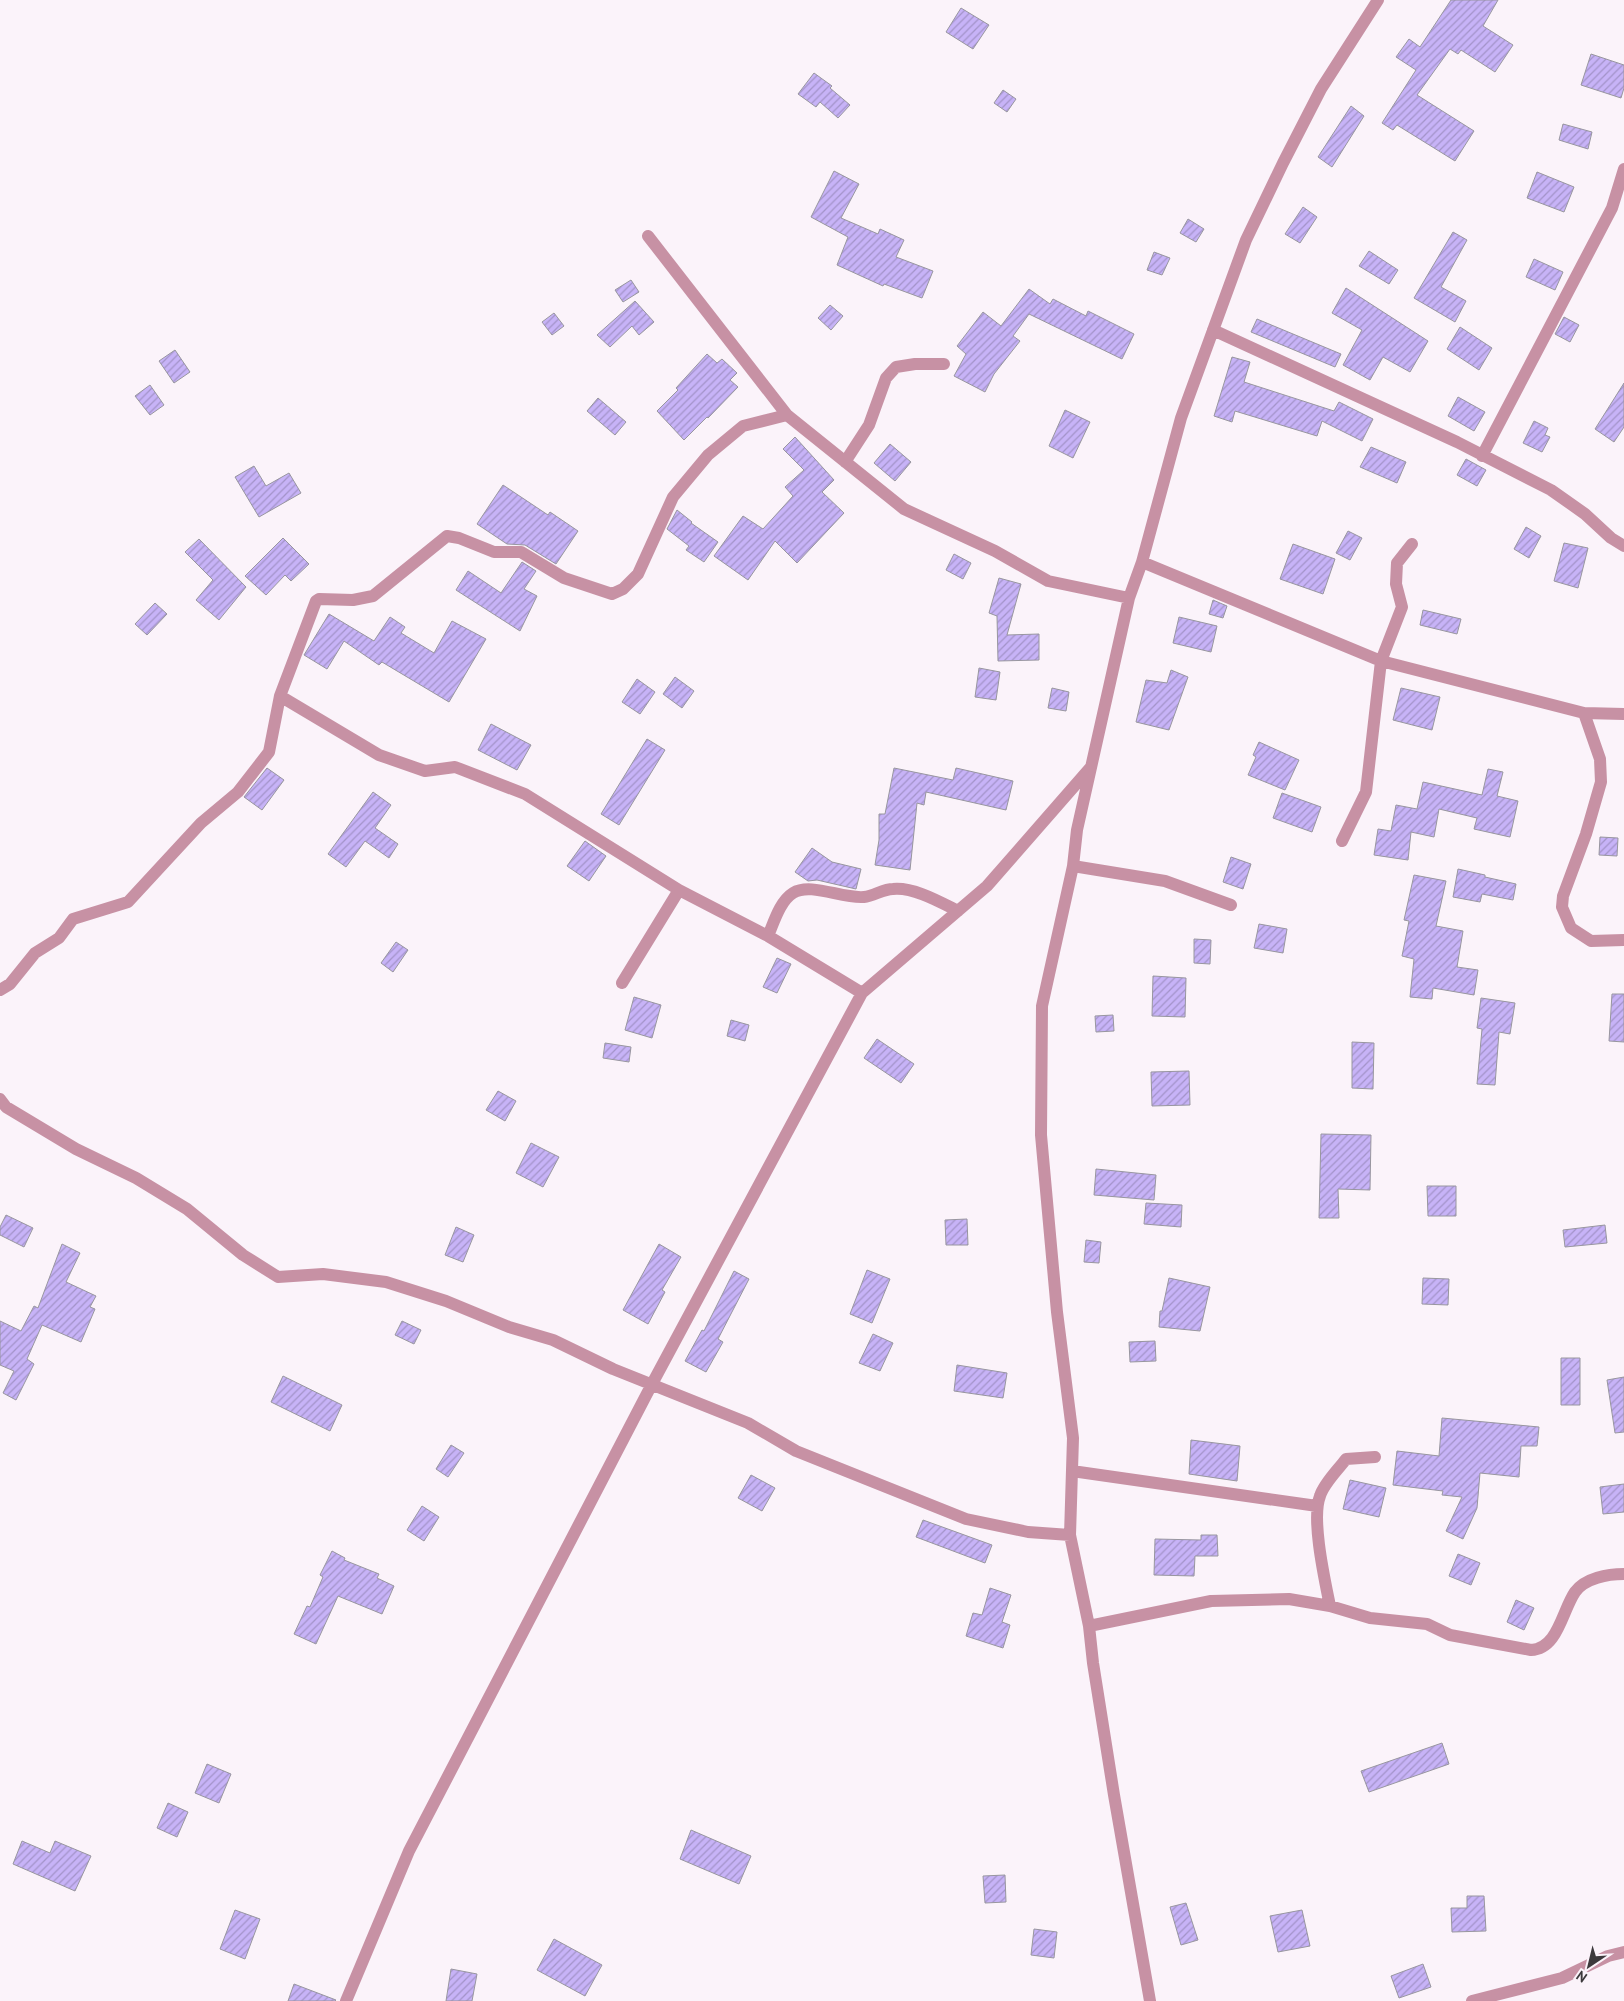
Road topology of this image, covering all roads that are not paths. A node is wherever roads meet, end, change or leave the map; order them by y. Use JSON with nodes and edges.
{"nodes":[{"id":1,"x":1378,"y":0,"type":"edge"},
{"id":2,"x":1624,"y":169,"type":"edge"},
{"id":3,"x":648,"y":236,"type":"dead end"},
{"id":4,"x":1213,"y":330,"type":"junction"},
{"id":5,"x":944,"y":364,"type":"dead end"},
{"id":6,"x":787,"y":415,"type":"junction"},
{"id":7,"x":1482,"y":456,"type":"junction"},
{"id":8,"x":845,"y":462,"type":"junction"},
{"id":9,"x":1412,"y":544,"type":"dead end"},
{"id":10,"x":1624,"y":546,"type":"edge"},
{"id":11,"x":1142,"y":562,"type":"junction"},
{"id":12,"x":1129,"y":598,"type":"junction"},
{"id":13,"x":1381,"y":660,"type":"junction"},
{"id":14,"x":280,"y":696,"type":"junction"},
{"id":15,"x":1584,"y":713,"type":"junction"},
{"id":16,"x":1624,"y":714,"type":"edge"},
{"id":17,"x":1092,"y":765,"type":"junction"},
{"id":18,"x":1342,"y":841,"type":"dead end"},
{"id":19,"x":1073,"y":866,"type":"junction"},
{"id":20,"x":679,"y":890,"type":"junction"},
{"id":21,"x":1231,"y":905,"type":"dead end"},
{"id":22,"x":958,"y":911,"type":"junction"},
{"id":23,"x":768,"y":936,"type":"junction"},
{"id":24,"x":1624,"y":940,"type":"edge"},
{"id":25,"x":622,"y":983,"type":"dead end"},
{"id":26,"x":0,"y":990,"type":"edge"},
{"id":27,"x":862,"y":993,"type":"junction"},
{"id":28,"x":2,"y":1108,"type":"edge"},
{"id":29,"x":652,"y":1384,"type":"junction"},
{"id":30,"x":1375,"y":1457,"type":"dead end"},
{"id":31,"x":1072,"y":1471,"type":"junction"},
{"id":32,"x":1317,"y":1506,"type":"junction"},
{"id":33,"x":1070,"y":1535,"type":"junction"},
{"id":34,"x":1624,"y":1574,"type":"edge"},
{"id":35,"x":1330,"y":1606,"type":"junction"},
{"id":36,"x":1089,"y":1626,"type":"junction"},
{"id":37,"x":1624,"y":1952,"type":"edge"},
{"id":38,"x":346,"y":2001,"type":"edge"},
{"id":39,"x":1150,"y":2001,"type":"edge"},
{"id":40,"x":1472,"y":2001,"type":"edge"}],
"edges":[{"from":1,"to":4,"type":"street"},
{"from":2,"to":7,"type":"street"},
{"from":3,"to":6,"type":"street"},
{"from":4,"to":7,"type":"street"},
{"from":4,"to":11,"type":"street"},
{"from":5,"to":8,"type":"street"},
{"from":6,"to":8,"type":"street"},
{"from":6,"to":14,"type":"street"},
{"from":7,"to":10,"type":"street"},
{"from":8,"to":12,"type":"street"},
{"from":9,"to":13,"type":"street"},
{"from":11,"to":12,"type":"street"},
{"from":11,"to":13,"type":"street"},
{"from":12,"to":17,"type":"street"},
{"from":13,"to":15,"type":"street"},
{"from":13,"to":18,"type":"street"},
{"from":14,"to":20,"type":"street"},
{"from":14,"to":26,"type":"street"},
{"from":15,"to":16,"type":"street"},
{"from":15,"to":24,"type":"street"},
{"from":17,"to":19,"type":"street"},
{"from":17,"to":22,"type":"street"},
{"from":19,"to":21,"type":"street"},
{"from":19,"to":31,"type":"street"},
{"from":20,"to":23,"type":"street"},
{"from":20,"to":25,"type":"street"},
{"from":22,"to":23,"type":"street"},
{"from":22,"to":27,"type":"street"},
{"from":23,"to":27,"type":"street"},
{"from":27,"to":29,"type":"street"},
{"from":28,"to":29,"type":"street"},
{"from":29,"to":33,"type":"street"},
{"from":29,"to":38,"type":"street"},
{"from":30,"to":32,"type":"street"},
{"from":31,"to":32,"type":"street"},
{"from":31,"to":33,"type":"street"},
{"from":32,"to":35,"type":"street"},
{"from":33,"to":36,"type":"street"},
{"from":34,"to":35,"type":"street"},
{"from":35,"to":36,"type":"street"},
{"from":36,"to":39,"type":"street"},
{"from":37,"to":40,"type":"street"}]}
